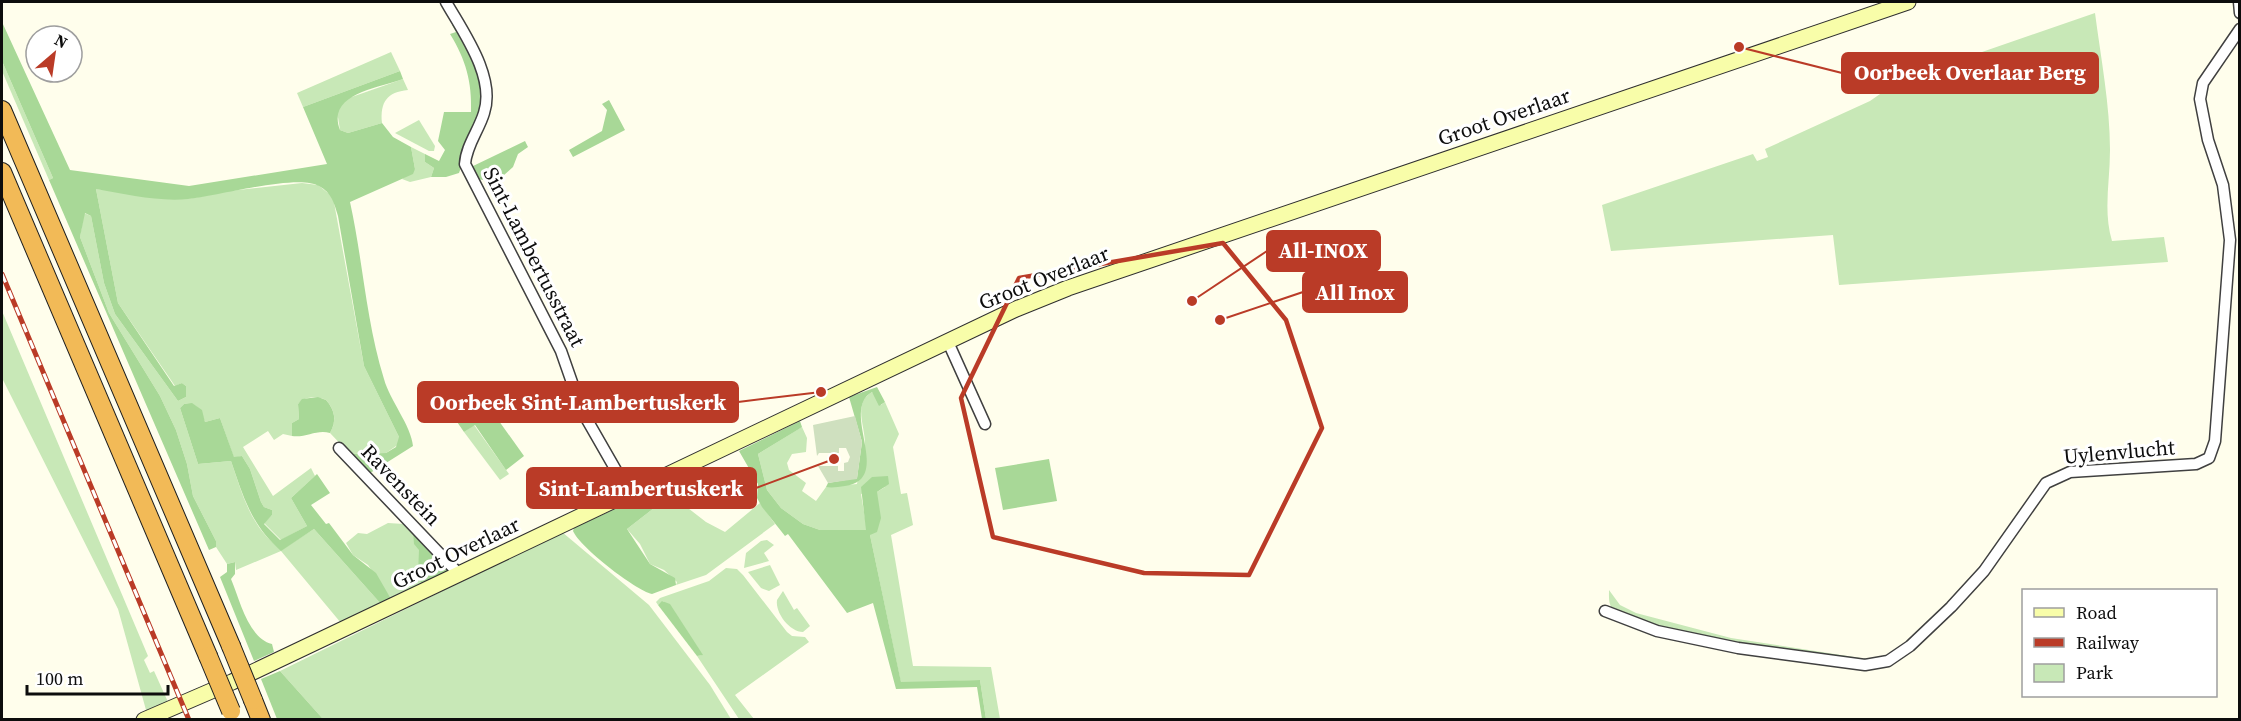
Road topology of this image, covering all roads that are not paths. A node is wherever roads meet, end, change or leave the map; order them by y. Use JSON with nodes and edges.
{"nodes":[{"id":1,"x":446,"y":2,"type":"edge"},
{"id":2,"x":1908,"y":2,"type":"edge"},
{"id":3,"x":2239,"y":2,"type":"edge"},
{"id":4,"x":2240,"y":13,"type":"edge"},
{"id":5,"x":2240,"y":29,"type":"edge"},
{"id":6,"x":2,"y":110,"type":"edge"},
{"id":7,"x":2,"y":172,"type":"edge"},
{"id":8,"x":948,"y":342,"type":"junction"},
{"id":9,"x":985,"y":424,"type":"dead end"},
{"id":10,"x":339,"y":448,"type":"dead end"},
{"id":11,"x":629,"y":493,"type":"junction"},
{"id":12,"x":460,"y":575,"type":"junction"},
{"id":13,"x":1605,"y":611,"type":"dead end"},
{"id":14,"x":232,"y":716,"type":"edge"},
{"id":15,"x":144,"y":720,"type":"edge"},
{"id":16,"x":261,"y":720,"type":"edge"}],
"edges":[{"from":1,"to":11,"type":"street","name":"Sint-Lambertusstraat"},
{"from":2,"to":8,"type":"main road","name":"Groot Overlaar"},
{"from":3,"to":4,"type":"street"},
{"from":5,"to":13,"type":"street","name":"Uylenvlucht"},
{"from":6,"to":16,"type":"highway","bridge":true},
{"from":7,"to":14,"type":"highway","bridge":true},
{"from":8,"to":9,"type":"street"},
{"from":8,"to":11,"type":"main road","name":"Groot Overlaar"},
{"from":10,"to":12,"type":"street","name":"Ravenstein"},
{"from":11,"to":12,"type":"main road","name":"Groot Overlaar"},
{"from":12,"to":15,"type":"main road","name":"Groot Overlaar"}]}
